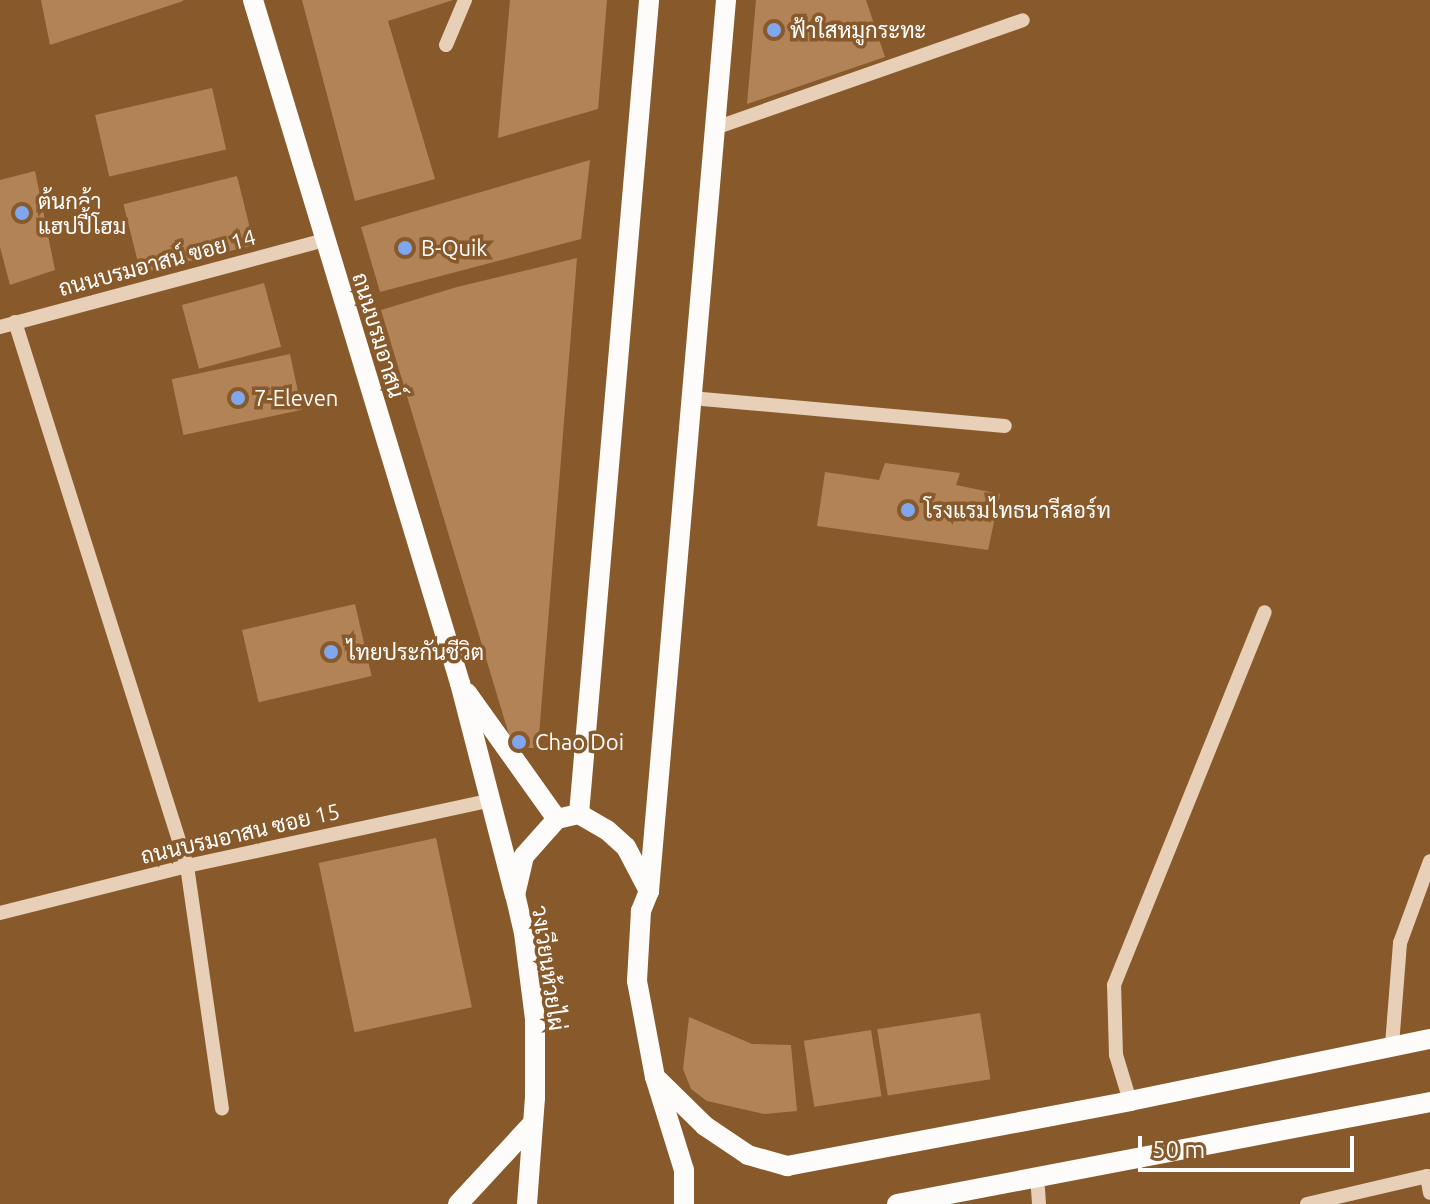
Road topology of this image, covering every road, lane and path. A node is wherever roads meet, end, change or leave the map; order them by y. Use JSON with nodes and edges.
{"nodes":[{"id":1,"x":253,"y":0,"type":"edge"},
{"id":2,"x":465,"y":0,"type":"edge"},
{"id":3,"x":649,"y":0,"type":"edge"},
{"id":4,"x":726,"y":0,"type":"edge"},
{"id":5,"x":1023,"y":20,"type":"dead end"},
{"id":6,"x":446,"y":45,"type":"dead end"},
{"id":7,"x":715,"y":128,"type":"junction"},
{"id":8,"x":325,"y":240,"type":"junction"},
{"id":9,"x":7,"y":325,"type":"edge"},
{"id":10,"x":691,"y":398,"type":"junction"},
{"id":11,"x":1005,"y":426,"type":"dead end"},
{"id":12,"x":1265,"y":612,"type":"dead end"},
{"id":13,"x":460,"y":683,"type":"junction"},
{"id":14,"x":491,"y":800,"type":"junction"},
{"id":15,"x":579,"y":814,"type":"junction"},
{"id":16,"x":557,"y":819,"type":"junction"},
{"id":17,"x":1430,"y":861,"type":"edge"},
{"id":18,"x":187,"y":866,"type":"junction"},
{"id":19,"x":649,"y":891,"type":"junction"},
{"id":20,"x":515,"y":895,"type":"junction"},
{"id":21,"x":0,"y":913,"type":"edge"},
{"id":22,"x":1430,"y":1039,"type":"edge"},
{"id":23,"x":1392,"y":1045,"type":"junction"},
{"id":24,"x":655,"y":1077,"type":"junction"},
{"id":25,"x":1130,"y":1101,"type":"junction"},
{"id":26,"x":1430,"y":1102,"type":"edge"},
{"id":27,"x":222,"y":1108,"type":"dead end"},
{"id":28,"x":533,"y":1123,"type":"junction"},
{"id":29,"x":1037,"y":1175,"type":"junction"},
{"id":30,"x":1430,"y":1193,"type":"edge"},
{"id":31,"x":458,"y":1204,"type":"edge"},
{"id":32,"x":527,"y":1204,"type":"edge"},
{"id":33,"x":684,"y":1204,"type":"edge"},
{"id":34,"x":897,"y":1204,"type":"edge"},
{"id":35,"x":1039,"y":1204,"type":"edge"},
{"id":36,"x":1307,"y":1204,"type":"edge"}],
"edges":[{"from":1,"to":8,"type":"main road","name":"ถนนบรมอาสน์"},
{"from":2,"to":6,"type":"street"},
{"from":3,"to":15,"type":"main road"},
{"from":4,"to":7,"type":"main road"},
{"from":5,"to":7,"type":"street"},
{"from":7,"to":10,"type":"main road"},
{"from":8,"to":9,"type":"street","name":"ถนนบรมอาสน์ ฃอย 14"},
{"from":8,"to":13,"type":"main road","name":"ถนนบรมอาสน์"},
{"from":9,"to":18,"type":"street"},
{"from":10,"to":11,"type":"street"},
{"from":10,"to":19,"type":"main road"},
{"from":12,"to":25,"type":"street"},
{"from":13,"to":14,"type":"main road","name":"ถนนบรมอาสน์"},
{"from":13,"to":16,"type":"main road","name":"ถนนบรมอาสน์"},
{"from":14,"to":18,"type":"street","name":"ถนนบรมอาสน ซอย 15"},
{"from":14,"to":20,"type":"main road","name":"ถนนบรมอาสน์"},
{"from":15,"to":16,"type":"main road"},
{"from":15,"to":19,"type":"main road"},
{"from":16,"to":20,"type":"main road","name":"วงเวียนห้วยไผ่"},
{"from":17,"to":23,"type":"street"},
{"from":18,"to":21,"type":"street","name":"ถนนบรมอาสน ซอย 15"},
{"from":18,"to":27,"type":"street"},
{"from":19,"to":24,"type":"main road"},
{"from":20,"to":28,"type":"main road","name":"วงเวียนห้วยไผ่"},
{"from":22,"to":23,"type":"main road"},
{"from":23,"to":25,"type":"main road"},
{"from":24,"to":25,"type":"main road"},
{"from":24,"to":33,"type":"main road"},
{"from":26,"to":29,"type":"main road"},
{"from":28,"to":31,"type":"main road"},
{"from":28,"to":32,"type":"main road","name":"วงเวียนห้วยไผ่"},
{"from":29,"to":34,"type":"main road"},
{"from":29,"to":35,"type":"street"},
{"from":30,"to":36,"type":"street"}]}
